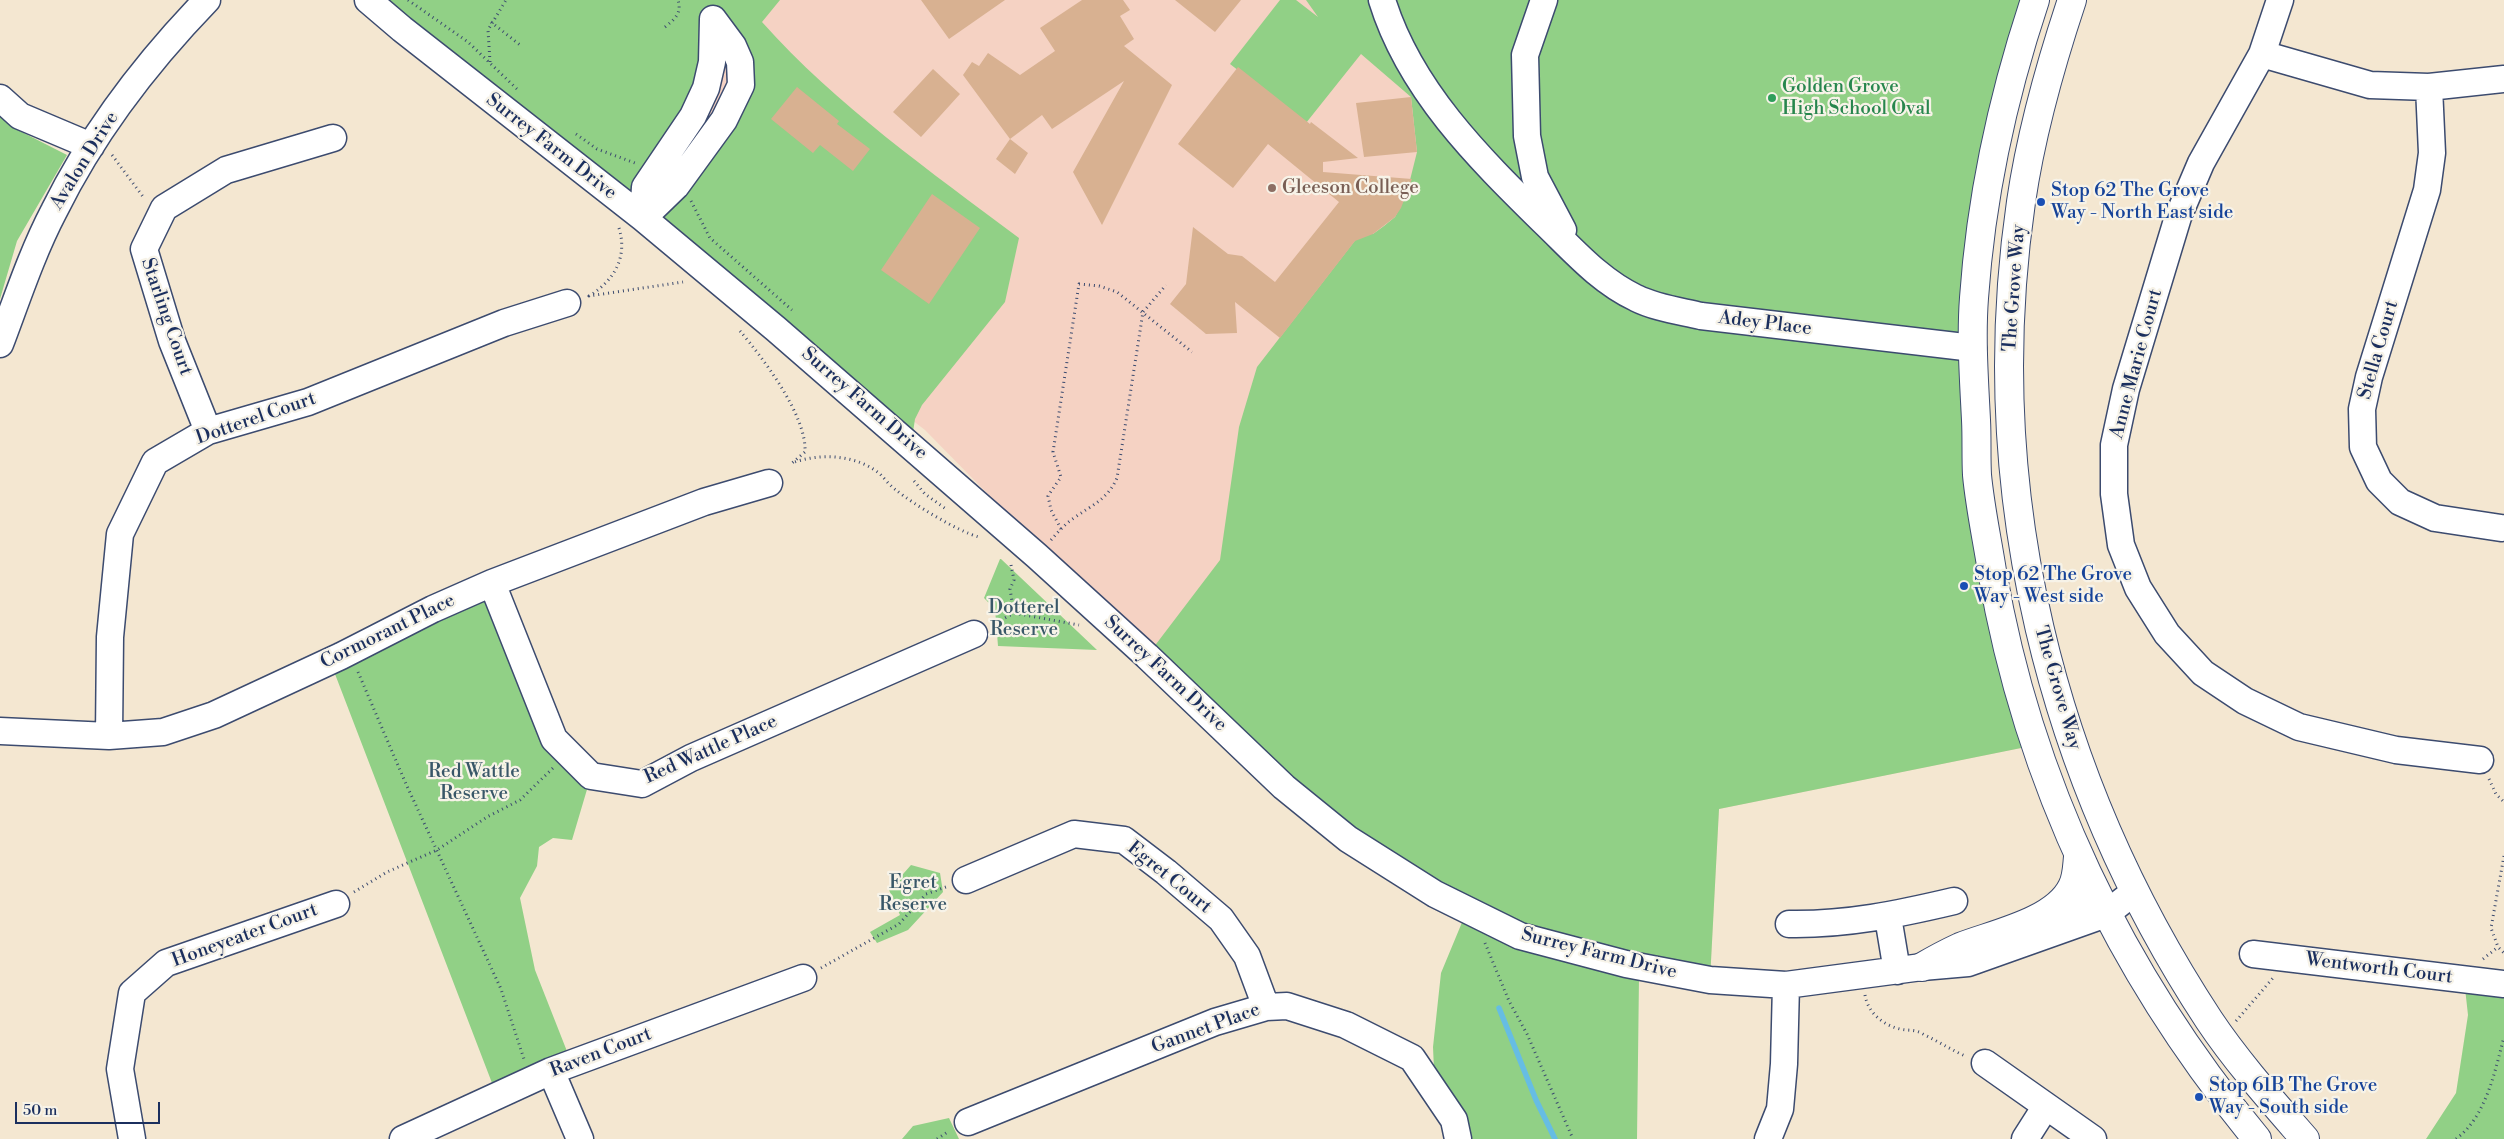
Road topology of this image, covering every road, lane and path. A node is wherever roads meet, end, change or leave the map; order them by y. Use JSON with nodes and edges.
{"nodes":[{"id":1,"x":207,"y":0,"type":"edge"},
{"id":2,"x":368,"y":0,"type":"edge"},
{"id":3,"x":408,"y":0,"type":"edge"},
{"id":4,"x":506,"y":0,"type":"edge"},
{"id":5,"x":678,"y":0,"type":"edge"},
{"id":6,"x":1382,"y":0,"type":"edge"},
{"id":7,"x":1544,"y":0,"type":"edge"},
{"id":8,"x":2035,"y":0,"type":"edge"},
{"id":9,"x":2072,"y":0,"type":"edge"},
{"id":10,"x":2280,"y":0,"type":"edge"},
{"id":11,"x":708,"y":9,"type":"edge"},
{"id":12,"x":492,"y":22,"type":"junction"},
{"id":13,"x":665,"y":26,"type":"dead end"},
{"id":14,"x":520,"y":45,"type":"dead end"},
{"id":15,"x":2262,"y":54,"type":"junction"},
{"id":16,"x":490,"y":62,"type":"junction"},
{"id":17,"x":2504,"y":79,"type":"edge"},
{"id":18,"x":2429,"y":87,"type":"junction"},
{"id":19,"x":521,"y":92,"type":"dead end"},
{"id":20,"x":0,"y":98,"type":"edge"},
{"id":21,"x":1527,"y":136,"type":"junction"},
{"id":22,"x":333,"y":138,"type":"dead end"},
{"id":23,"x":94,"y":141,"type":"junction"},
{"id":24,"x":1488,"y":166,"type":"junction"},
{"id":25,"x":159,"y":217,"type":"junction"},
{"id":26,"x":643,"y":218,"type":"junction"},
{"id":27,"x":1574,"y":251,"type":"junction"},
{"id":28,"x":1166,"y":285,"type":"dead end"},
{"id":29,"x":567,"y":303,"type":"dead end"},
{"id":30,"x":1143,"y":312,"type":"junction"},
{"id":31,"x":737,"y":327,"type":"dead end"},
{"id":32,"x":0,"y":344,"type":"edge"},
{"id":33,"x":1973,"y":348,"type":"junction"},
{"id":34,"x":2010,"y":349,"type":"junction"},
{"id":35,"x":1192,"y":352,"type":"dead end"},
{"id":36,"x":208,"y":432,"type":"junction"},
{"id":37,"x":769,"y":483,"type":"dead end"},
{"id":38,"x":2501,"y":528,"type":"dead end"},
{"id":39,"x":1061,"y":529,"type":"junction"},
{"id":40,"x":984,"y":538,"type":"dead end"},
{"id":41,"x":1037,"y":556,"type":"junction"},
{"id":42,"x":1007,"y":558,"type":"dead end"},
{"id":43,"x":492,"y":583,"type":"junction"},
{"id":44,"x":1085,"y":626,"type":"dead end"},
{"id":45,"x":974,"y":634,"type":"dead end"},
{"id":46,"x":349,"y":652,"type":"junction"},
{"id":47,"x":0,"y":731,"type":"edge"},
{"id":48,"x":109,"y":736,"type":"junction"},
{"id":49,"x":568,"y":754,"type":"junction"},
{"id":50,"x":2480,"y":760,"type":"dead end"},
{"id":51,"x":437,"y":850,"type":"junction"},
{"id":52,"x":2078,"y":856,"type":"junction"},
{"id":53,"x":2504,"y":856,"type":"edge"},
{"id":54,"x":966,"y":880,"type":"joint"},
{"id":55,"x":2134,"y":892,"type":"junction"},
{"id":56,"x":1954,"y":901,"type":"dead end"},
{"id":57,"x":336,"y":904,"type":"joint"},
{"id":58,"x":2102,"y":905,"type":"junction"},
{"id":59,"x":1888,"y":917,"type":"junction"},
{"id":60,"x":2032,"y":921,"type":"junction"},
{"id":61,"x":1789,"y":924,"type":"dead end"},
{"id":62,"x":1484,"y":942,"type":"dead end"},
{"id":63,"x":2504,"y":953,"type":"edge"},
{"id":64,"x":2253,"y":954,"type":"dead end"},
{"id":65,"x":2289,"y":958,"type":"junction"},
{"id":66,"x":1910,"y":969,"type":"junction"},
{"id":67,"x":1862,"y":976,"type":"junction"},
{"id":68,"x":803,"y":978,"type":"joint"},
{"id":69,"x":2504,"y":984,"type":"edge"},
{"id":70,"x":1786,"y":985,"type":"junction"},
{"id":71,"x":1266,"y":1007,"type":"junction"},
{"id":72,"x":2236,"y":1022,"type":"dead end"},
{"id":73,"x":2504,"y":1037,"type":"edge"},
{"id":74,"x":1985,"y":1063,"type":"joint"},
{"id":75,"x":540,"y":1076,"type":"junction"},
{"id":76,"x":2046,"y":1106,"type":"junction"},
{"id":77,"x":968,"y":1122,"type":"dead end"},
{"id":78,"x":132,"y":1139,"type":"edge"},
{"id":79,"x":403,"y":1139,"type":"edge"},
{"id":80,"x":580,"y":1139,"type":"edge"},
{"id":81,"x":1458,"y":1139,"type":"edge"},
{"id":82,"x":1573,"y":1139,"type":"edge"},
{"id":83,"x":1768,"y":1139,"type":"edge"},
{"id":84,"x":2025,"y":1139,"type":"edge"},
{"id":85,"x":2093,"y":1139,"type":"edge"},
{"id":86,"x":2257,"y":1139,"type":"edge"},
{"id":87,"x":2305,"y":1139,"type":"edge"},
{"id":88,"x":2456,"y":1139,"type":"edge"}],
"edges":[{"from":1,"to":23,"type":"street","name":"Avalon Drive"},
{"from":2,"to":26,"type":"street","name":"Surrey Farm Drive"},
{"from":3,"to":16,"type":"path"},
{"from":4,"to":12,"type":"path"},
{"from":5,"to":13,"type":"path"},
{"from":6,"to":24,"type":"street","name":"Adey Place"},
{"from":7,"to":21,"type":"street"},
{"from":8,"to":33,"type":"main road","name":"The Grove Way"},
{"from":9,"to":34,"type":"main road","name":"The Grove Way"},
{"from":10,"to":15,"type":"street","name":"Anne Marie Court"},
{"from":11,"to":26,"type":"street"},
{"from":12,"to":14,"type":"path"},
{"from":12,"to":16,"type":"path"},
{"from":15,"to":18,"type":"street"},
{"from":15,"to":50,"type":"street","name":"Anne Marie Court"},
{"from":16,"to":19,"type":"path"},
{"from":17,"to":18,"type":"street"},
{"from":18,"to":38,"type":"street","name":"Stella Court"},
{"from":20,"to":23,"type":"street"},
{"from":21,"to":24,"type":"street"},
{"from":21,"to":27,"type":"street"},
{"from":22,"to":25,"type":"street","name":"Starling Court"},
{"from":23,"to":25,"type":"path"},
{"from":23,"to":32,"type":"street","name":"Avalon Drive"},
{"from":24,"to":27,"type":"street","name":"Adey Place"},
{"from":25,"to":36,"type":"street","name":"Starling Court"},
{"from":26,"to":41,"type":"street","name":"Surrey Farm Drive"},
{"from":27,"to":33,"type":"street","name":"Adey Place"},
{"from":28,"to":30,"type":"path"},
{"from":29,"to":36,"type":"street","name":"Dotterel Court"},
{"from":30,"to":35,"type":"path"},
{"from":30,"to":39,"type":"path"},
{"from":30,"to":39,"type":"path"},
{"from":31,"to":40,"type":"path"},
{"from":33,"to":34,"type":"main road"},
{"from":33,"to":52,"type":"main road","name":"The Grove Way"},
{"from":34,"to":55,"type":"main road","name":"The Grove Way"},
{"from":36,"to":48,"type":"street","name":"Dotterel Court"},
{"from":37,"to":43,"type":"street","name":"Cormorant Place"},
{"from":39,"to":41,"type":"path"},
{"from":41,"to":70,"type":"street","name":"Surrey Farm Drive"},
{"from":42,"to":44,"type":"path"},
{"from":43,"to":46,"type":"street","name":"Cormorant Place"},
{"from":43,"to":49,"type":"street","name":"Red Wattle Place"},
{"from":45,"to":49,"type":"street","name":"Red Wattle Place"},
{"from":46,"to":48,"type":"street","name":"Cormorant Place"},
{"from":46,"to":51,"type":"path"},
{"from":47,"to":48,"type":"street","name":"Cormorant Place"},
{"from":49,"to":51,"type":"path"},
{"from":51,"to":57,"type":"path"},
{"from":51,"to":75,"type":"path"},
{"from":52,"to":58,"type":"main road","name":"The Grove Way"},
{"from":52,"to":60,"type":"main road"},
{"from":53,"to":63,"type":"path"},
{"from":54,"to":68,"type":"path"},
{"from":54,"to":71,"type":"street","name":"Egret Court"},
{"from":55,"to":58,"type":"main road"},
{"from":55,"to":87,"type":"main road","name":"The Grove Way"},
{"from":56,"to":59,"type":"street"},
{"from":57,"to":78,"type":"street","name":"Honeyeater Court"},
{"from":58,"to":60,"type":"street"},
{"from":58,"to":66,"type":"street","name":"Surrey Farm Drive"},
{"from":58,"to":86,"type":"main road","name":"The Grove Way"},
{"from":59,"to":61,"type":"street"},
{"from":59,"to":66,"type":"street"},
{"from":60,"to":66,"type":"main road"},
{"from":62,"to":82,"type":"path"},
{"from":64,"to":65,"type":"street","name":"Wentworth Court"},
{"from":65,"to":69,"type":"street","name":"Wentworth Court"},
{"from":65,"to":72,"type":"path"},
{"from":66,"to":67,"type":"street","name":"Surrey Farm Drive"},
{"from":67,"to":70,"type":"street","name":"Surrey Farm Drive"},
{"from":67,"to":74,"type":"path"},
{"from":68,"to":75,"type":"street","name":"Raven Court"},
{"from":70,"to":83,"type":"street"},
{"from":71,"to":77,"type":"street","name":"Gannet Place"},
{"from":71,"to":81,"type":"street","name":"Gannet Place"},
{"from":73,"to":88,"type":"path"},
{"from":74,"to":76,"type":"street"},
{"from":75,"to":79,"type":"street","name":"Raven Court"},
{"from":75,"to":80,"type":"street"},
{"from":76,"to":84,"type":"street"},
{"from":76,"to":85,"type":"street"}]}
